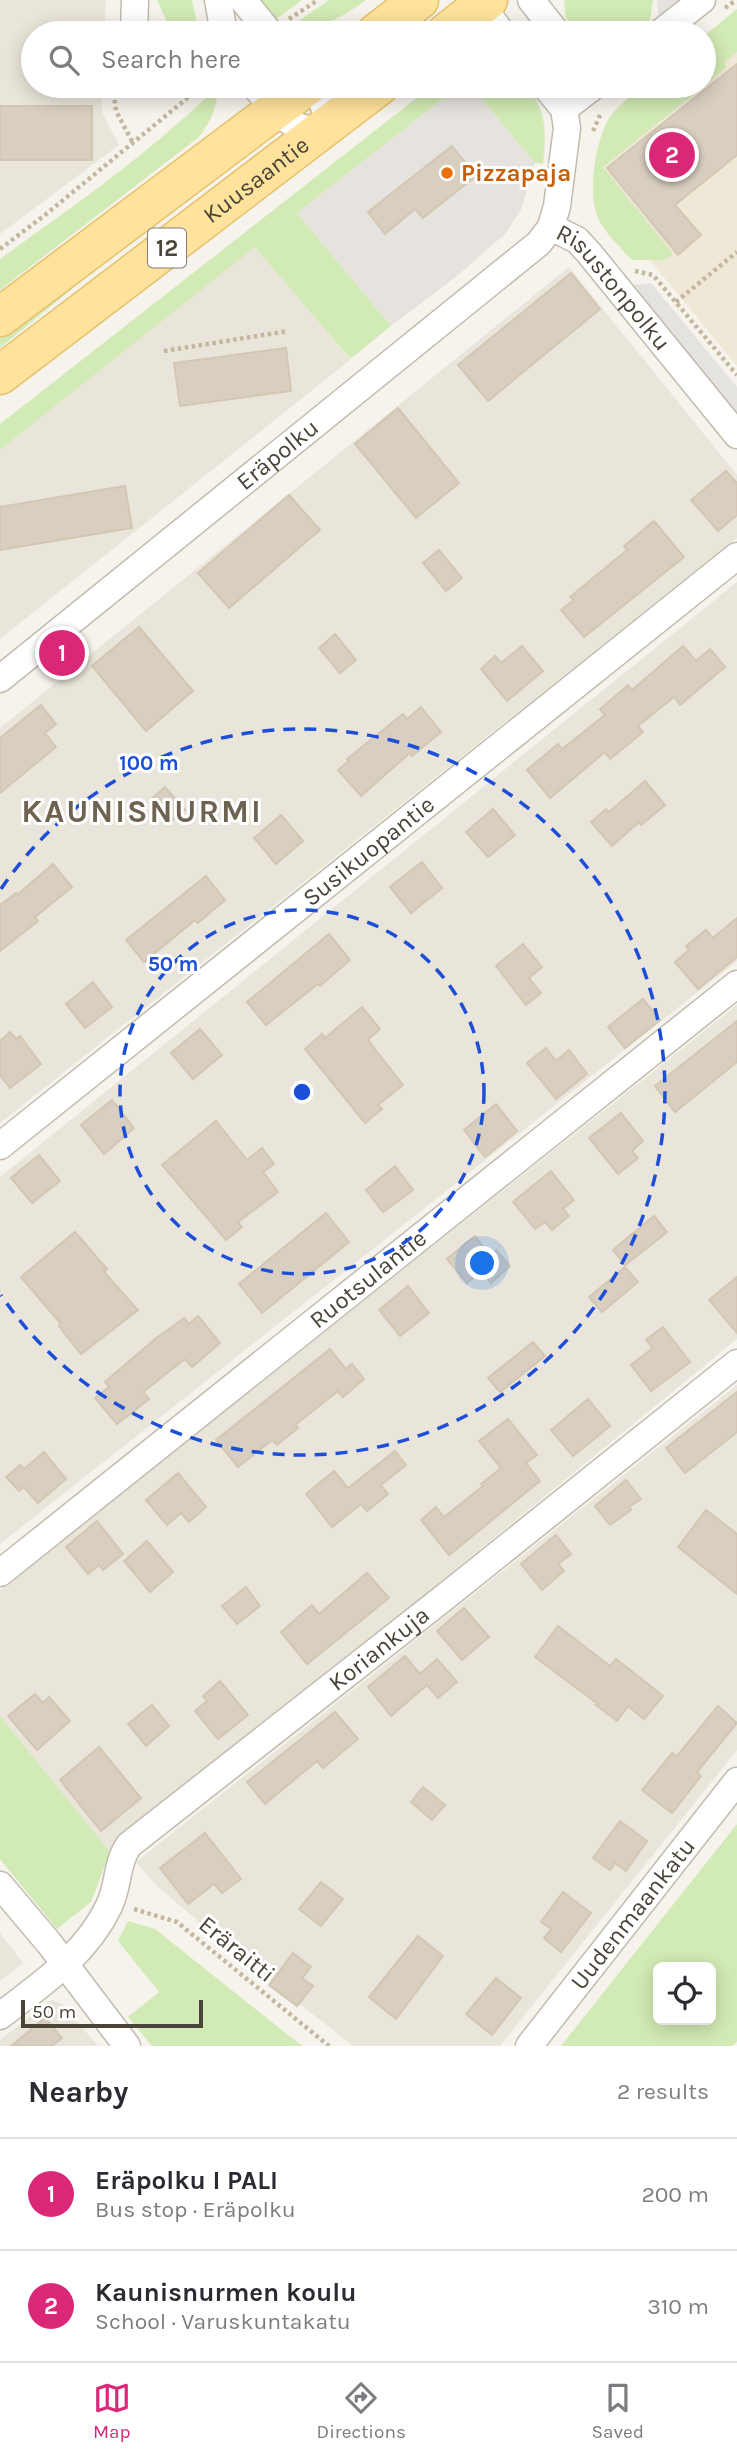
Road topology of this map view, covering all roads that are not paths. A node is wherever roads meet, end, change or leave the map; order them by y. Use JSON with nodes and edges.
{"nodes":[{"id":1,"x":135,"y":0,"type":"edge"},
{"id":2,"x":218,"y":0,"type":"edge"},
{"id":3,"x":243,"y":0,"type":"edge"},
{"id":4,"x":419,"y":0,"type":"edge"},
{"id":5,"x":531,"y":0,"type":"edge"},
{"id":6,"x":702,"y":0,"type":"edge"},
{"id":7,"x":487,"y":10,"type":"edge"},
{"id":8,"x":134,"y":21,"type":"edge"},
{"id":9,"x":222,"y":21,"type":"edge"},
{"id":10,"x":266,"y":21,"type":"edge"},
{"id":11,"x":392,"y":21,"type":"edge"},
{"id":12,"x":467,"y":21,"type":"edge"},
{"id":13,"x":548,"y":21,"type":"edge"},
{"id":14,"x":675,"y":21,"type":"edge"},
{"id":15,"x":265,"y":98,"type":"edge"},
{"id":16,"x":320,"y":98,"type":"edge"},
{"id":17,"x":364,"y":98,"type":"edge"},
{"id":18,"x":555,"y":98,"type":"edge"},
{"id":19,"x":595,"y":98,"type":"edge"},
{"id":20,"x":564,"y":109,"type":"junction"},
{"id":21,"x":323,"y":130,"type":"junction"},
{"id":22,"x":551,"y":227,"type":"junction"},
{"id":23,"x":0,"y":317,"type":"edge"},
{"id":24,"x":0,"y":375,"type":"edge"},
{"id":25,"x":737,"y":435,"type":"edge"},
{"id":26,"x":737,"y":556,"type":"edge"},
{"id":27,"x":0,"y":679,"type":"edge"},
{"id":28,"x":737,"y":985,"type":"edge"},
{"id":29,"x":0,"y":1146,"type":"edge"},
{"id":30,"x":737,"y":1363,"type":"edge"},
{"id":31,"x":0,"y":1573,"type":"edge"},
{"id":32,"x":737,"y":1781,"type":"edge"},
{"id":33,"x":0,"y":1885,"type":"edge"},
{"id":34,"x":66,"y":1965,"type":"junction"},
{"id":35,"x":0,"y":2016,"type":"edge"},
{"id":36,"x":127,"y":2046,"type":"edge"},
{"id":37,"x":528,"y":2046,"type":"edge"}],
"edges":[{"from":1,"to":8,"type":"street"},
{"from":2,"to":9,"type":"street"},
{"from":3,"to":10,"type":"street"},
{"from":4,"to":11,"type":"main road"},
{"from":5,"to":13,"type":"street"},
{"from":6,"to":14,"type":"street"},
{"from":7,"to":12,"type":"main road"},
{"from":15,"to":21,"type":"street"},
{"from":15,"to":23,"type":"main road","name":"Kuusaantie","number":"12"},
{"from":16,"to":21,"type":"street"},
{"from":17,"to":21,"type":"main road","name":"Kuusaantie","number":"12"},
{"from":18,"to":20,"type":"street"},
{"from":19,"to":20,"type":"street"},
{"from":20,"to":22,"type":"street","name":"Risustonpolku"},
{"from":21,"to":24,"type":"main road","name":"Kuusaantie","number":"12"},
{"from":22,"to":25,"type":"street","name":"Risustonpolku"},
{"from":22,"to":27,"type":"street","name":"Eräpolku"},
{"from":26,"to":29,"type":"street","name":"Susikuopantie"},
{"from":28,"to":31,"type":"street","name":"Ruotsulantie"},
{"from":30,"to":34,"type":"street","name":"Koriankuja"},
{"from":32,"to":37,"type":"street","name":"Uudenmaankatu"},
{"from":33,"to":34,"type":"street"},
{"from":34,"to":35,"type":"street","name":"Koriankuja"},
{"from":34,"to":36,"type":"street"}]}
